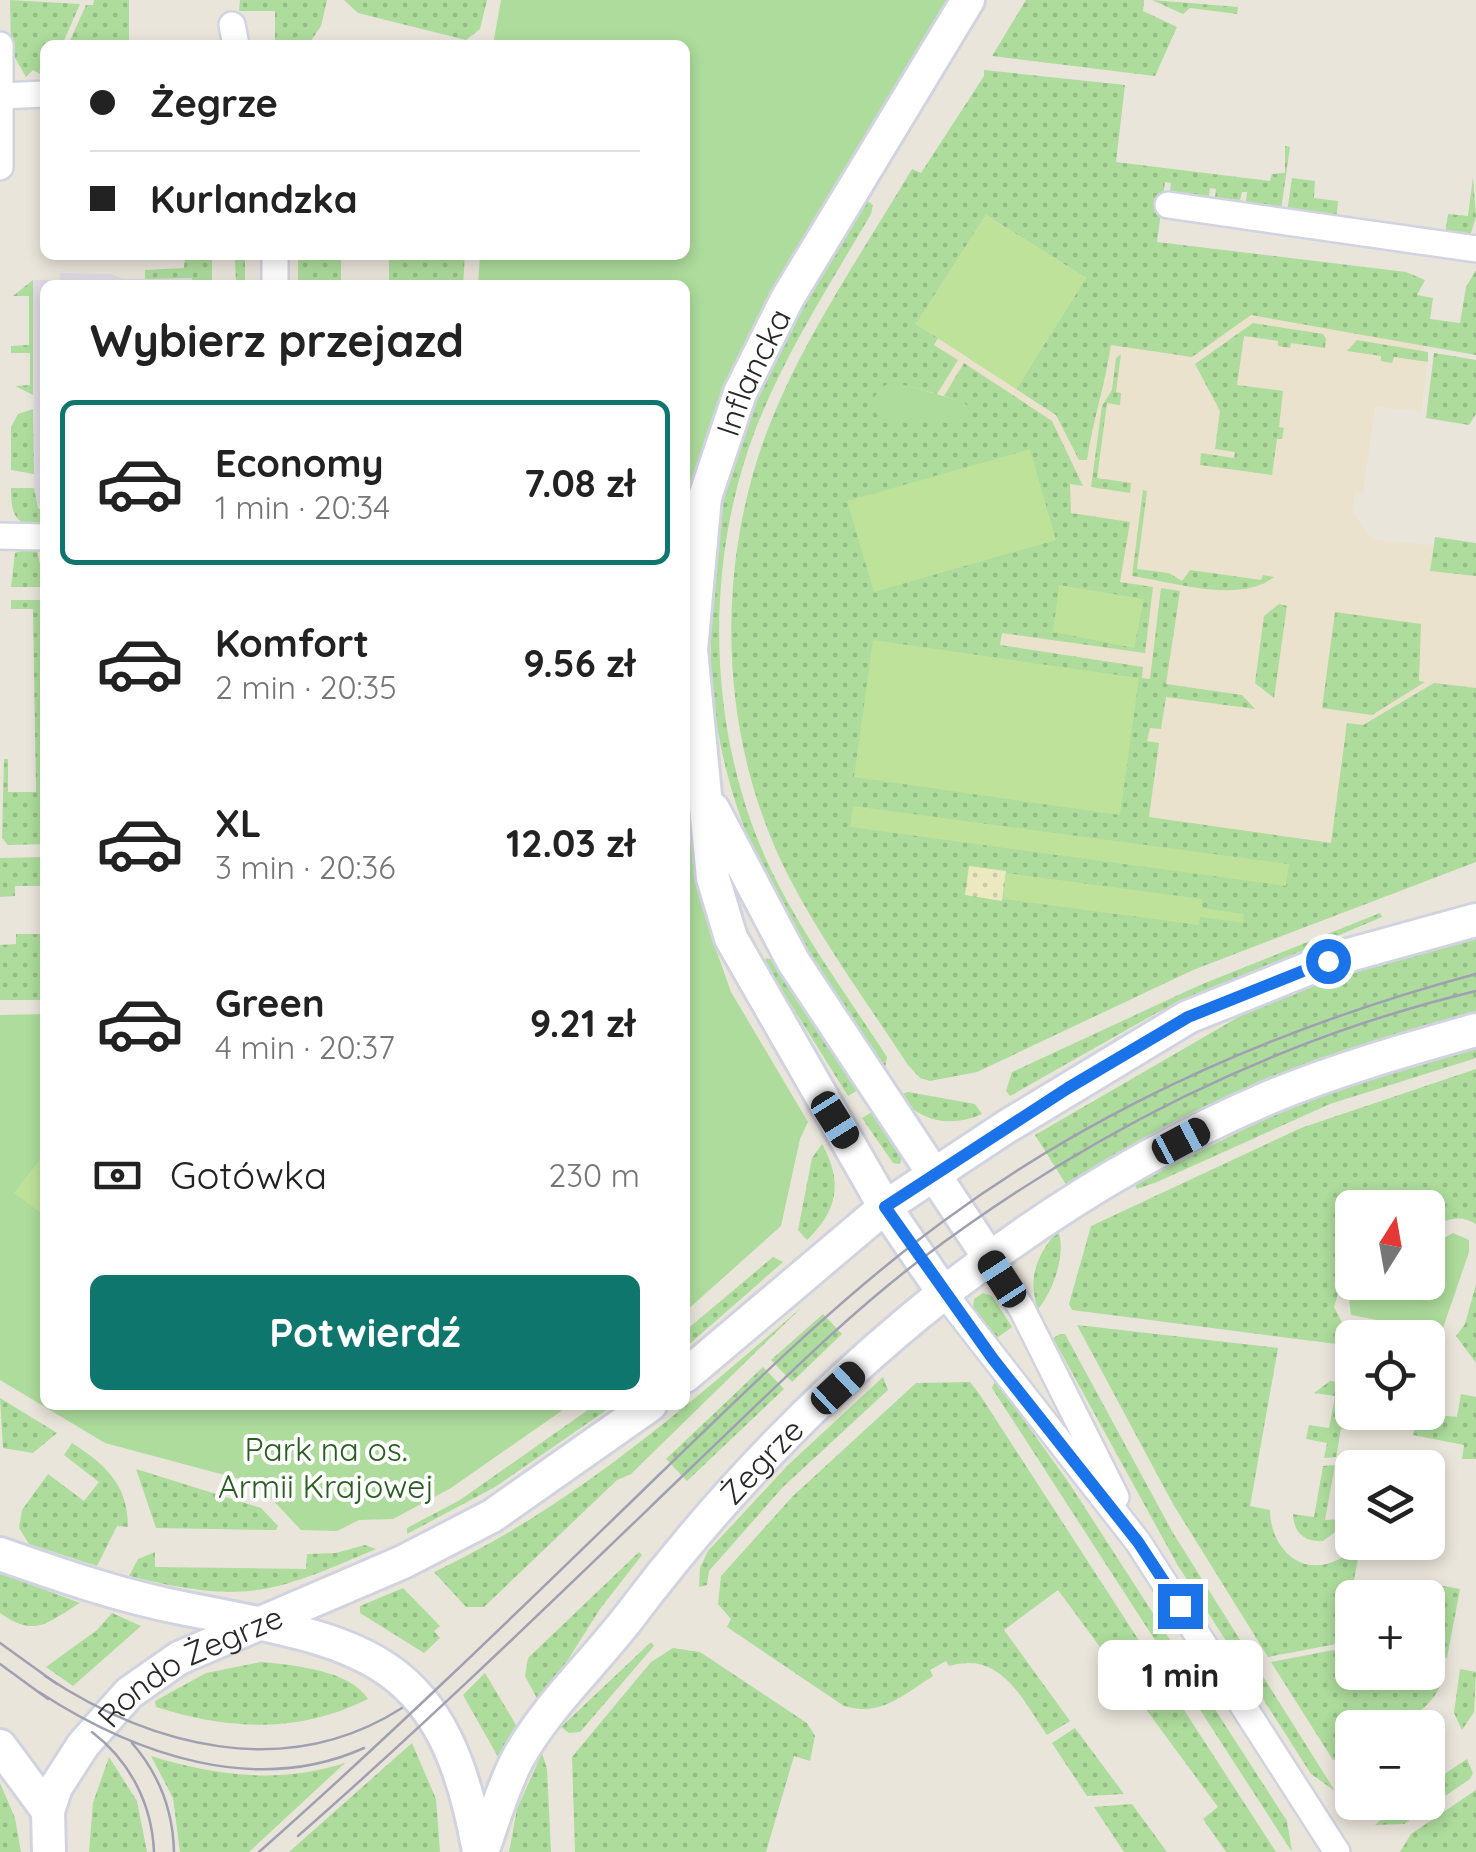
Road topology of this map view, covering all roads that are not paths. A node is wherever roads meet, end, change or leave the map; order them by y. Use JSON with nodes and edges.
{"nodes":[{"id":1,"x":968,"y":0,"type":"edge"},
{"id":2,"x":0,"y":45,"type":"edge"},
{"id":3,"x":40,"y":94,"type":"edge"},
{"id":4,"x":0,"y":96,"type":"edge"},
{"id":5,"x":0,"y":167,"type":"edge"},
{"id":6,"x":1168,"y":205,"type":"dead end"},
{"id":7,"x":1476,"y":249,"type":"edge"},
{"id":8,"x":0,"y":536,"type":"edge"},
{"id":9,"x":40,"y":536,"type":"edge"},
{"id":10,"x":703,"y":789,"type":"junction"},
{"id":11,"x":1476,"y":897,"type":"edge"},
{"id":12,"x":1476,"y":920,"type":"edge"},
{"id":13,"x":1388,"y":941,"type":"junction"},
{"id":14,"x":1476,"y":1030,"type":"edge"},
{"id":15,"x":934,"y":1173,"type":"junction"},
{"id":16,"x":885,"y":1207,"type":"junction"},
{"id":17,"x":988,"y":1256,"type":"junction"},
{"id":18,"x":943,"y":1292,"type":"junction"},
{"id":19,"x":690,"y":1372,"type":"edge"},
{"id":20,"x":643,"y":1410,"type":"edge"},
{"id":21,"x":1138,"y":1542,"type":"junction"},
{"id":22,"x":0,"y":1554,"type":"edge"},
{"id":23,"x":270,"y":1622,"type":"junction"},
{"id":24,"x":0,"y":1746,"type":"edge"},
{"id":25,"x":48,"y":1811,"type":"junction"},
{"id":26,"x":49,"y":1852,"type":"edge"},
{"id":27,"x":480,"y":1852,"type":"edge"},
{"id":28,"x":1337,"y":1852,"type":"edge"}],
"edges":[{"from":1,"to":10,"type":"street","name":"Inflancka"},
{"from":2,"to":4,"type":"street"},
{"from":3,"to":4,"type":"street"},
{"from":4,"to":5,"type":"street"},
{"from":6,"to":7,"type":"street"},
{"from":8,"to":9,"type":"street"},
{"from":10,"to":15,"type":"street","name":"Inflancka"},
{"from":10,"to":16,"type":"street","name":"Inflancka"},
{"from":11,"to":13,"type":"street"},
{"from":12,"to":13,"type":"street"},
{"from":13,"to":15,"type":"street"},
{"from":14,"to":17,"type":"street","name":"Żegrze"},
{"from":15,"to":16,"type":"street"},
{"from":15,"to":17,"type":"street","name":"Inflancka"},
{"from":16,"to":18,"type":"street","name":"Inflancka"},
{"from":16,"to":19,"type":"street"},
{"from":17,"to":18,"type":"street","name":"Żegrze"},
{"from":17,"to":21,"type":"street"},
{"from":18,"to":21,"type":"street"},
{"from":18,"to":27,"type":"street","name":"Żegrze"},
{"from":20,"to":23,"type":"street"},
{"from":21,"to":28,"type":"street"},
{"from":22,"to":23,"type":"street"},
{"from":23,"to":25,"type":"street","name":"Rondo Żegrze"},
{"from":23,"to":27,"type":"street","name":"Rondo Żegrze"},
{"from":24,"to":25,"type":"street"},
{"from":25,"to":26,"type":"street","name":"Rondo Żegrze"}]}
